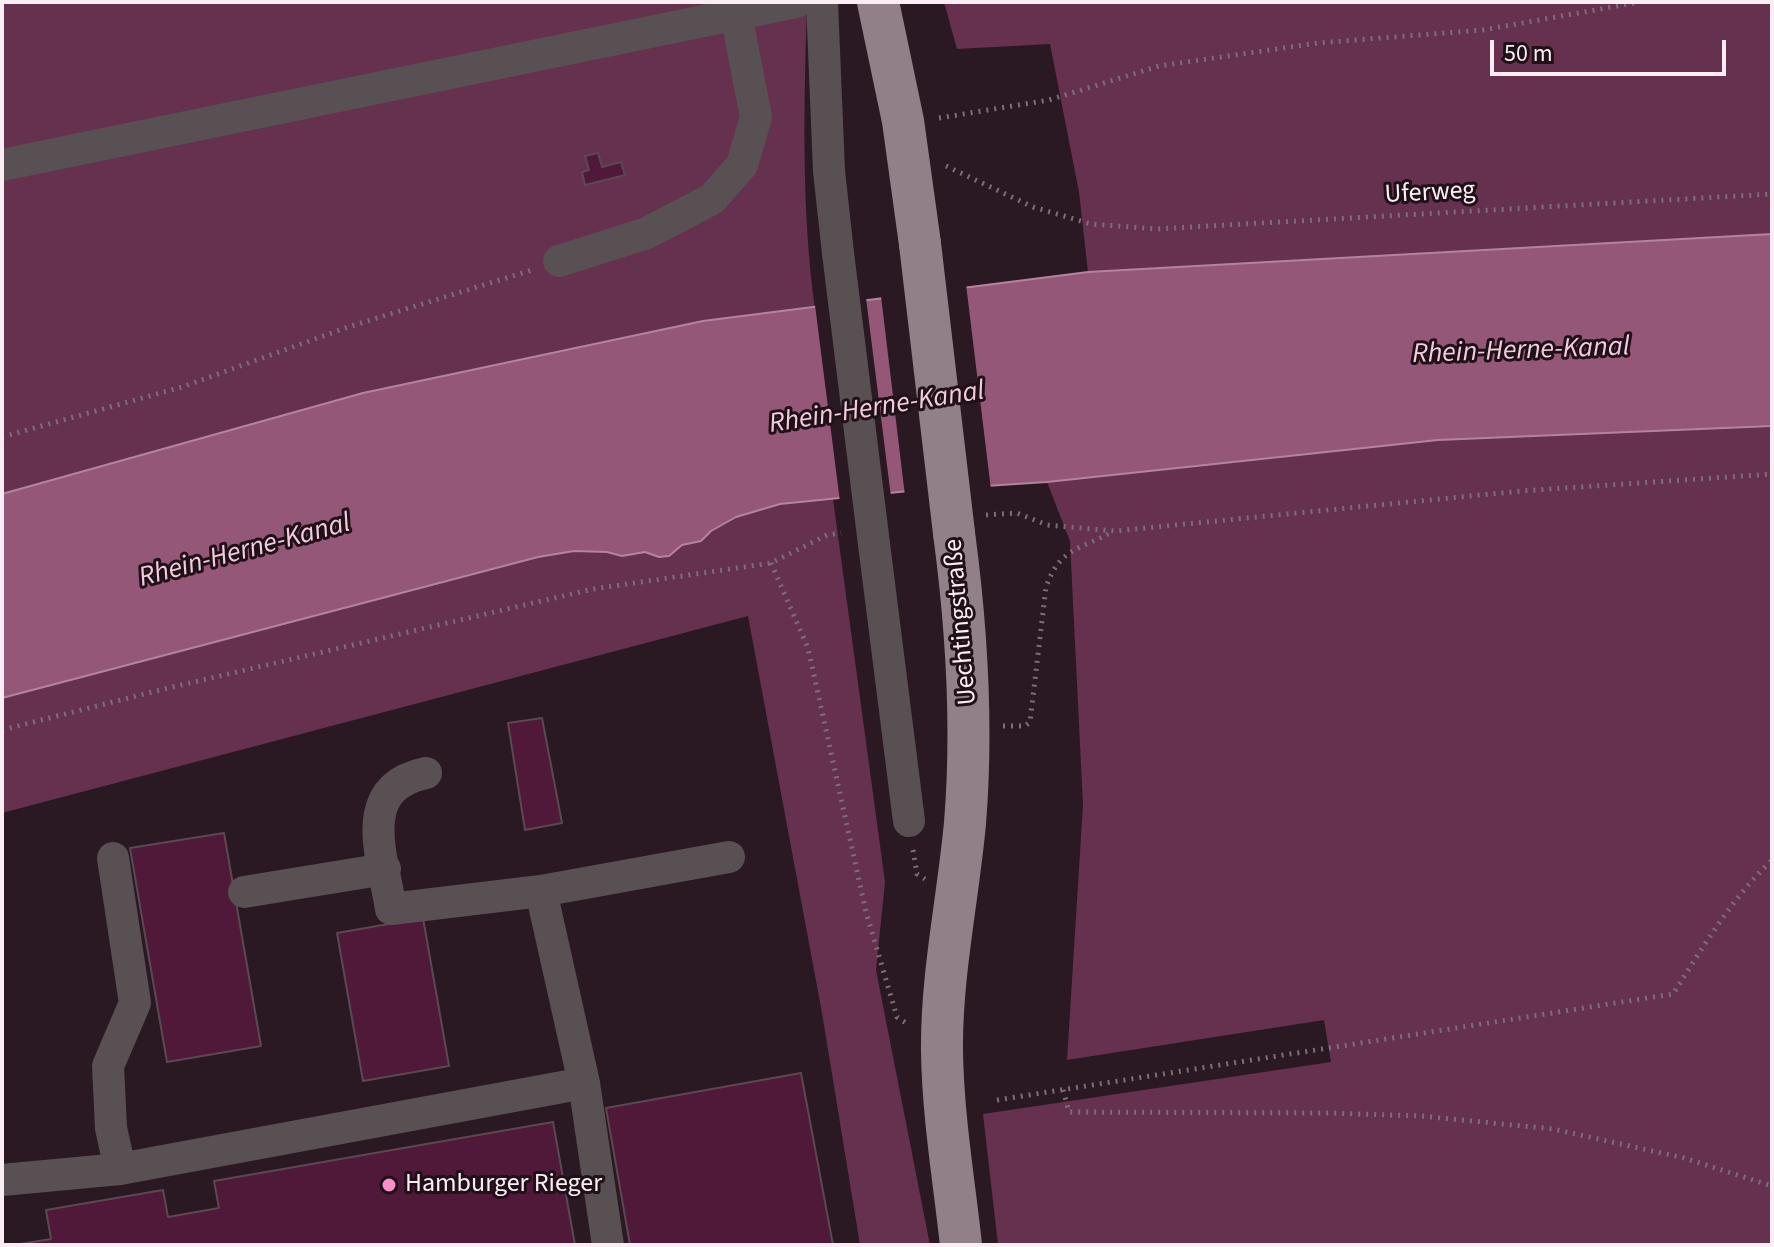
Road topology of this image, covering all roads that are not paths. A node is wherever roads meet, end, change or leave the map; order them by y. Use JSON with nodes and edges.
{"nodes":[{"id":1,"x":796,"y":2,"type":"edge"},
{"id":2,"x":822,"y":2,"type":"edge"},
{"id":3,"x":878,"y":2,"type":"edge"},
{"id":4,"x":736,"y":14,"type":"junction"},
{"id":5,"x":2,"y":165,"type":"edge"},
{"id":6,"x":559,"y":261,"type":"road end"},
{"id":7,"x":426,"y":773,"type":"dead end"},
{"id":8,"x":909,"y":821,"type":"road end"},
{"id":9,"x":729,"y":857,"type":"dead end"},
{"id":10,"x":113,"y":858,"type":"dead end"},
{"id":11,"x":385,"y":869,"type":"junction"},
{"id":12,"x":541,"y":891,"type":"junction"},
{"id":13,"x":244,"y":892,"type":"dead end"},
{"id":14,"x":584,"y":1083,"type":"junction"},
{"id":15,"x":120,"y":1169,"type":"junction"},
{"id":16,"x":2,"y":1180,"type":"edge"},
{"id":17,"x":608,"y":1245,"type":"edge"},
{"id":18,"x":961,"y":1245,"type":"edge"}],
"edges":[{"from":1,"to":4,"type":"lane"},
{"from":2,"to":8,"type":"lane","bridge":true},
{"from":3,"to":18,"type":"main road","name":"Uechtingstraße","bridge":true},
{"from":4,"to":5,"type":"lane"},
{"from":4,"to":6,"type":"lane"},
{"from":7,"to":11,"type":"lane"},
{"from":9,"to":12,"type":"lane"},
{"from":10,"to":15,"type":"lane"},
{"from":11,"to":12,"type":"lane"},
{"from":11,"to":13,"type":"lane"},
{"from":12,"to":14,"type":"lane"},
{"from":14,"to":15,"type":"lane"},
{"from":14,"to":17,"type":"lane"},
{"from":15,"to":16,"type":"lane"}]}
